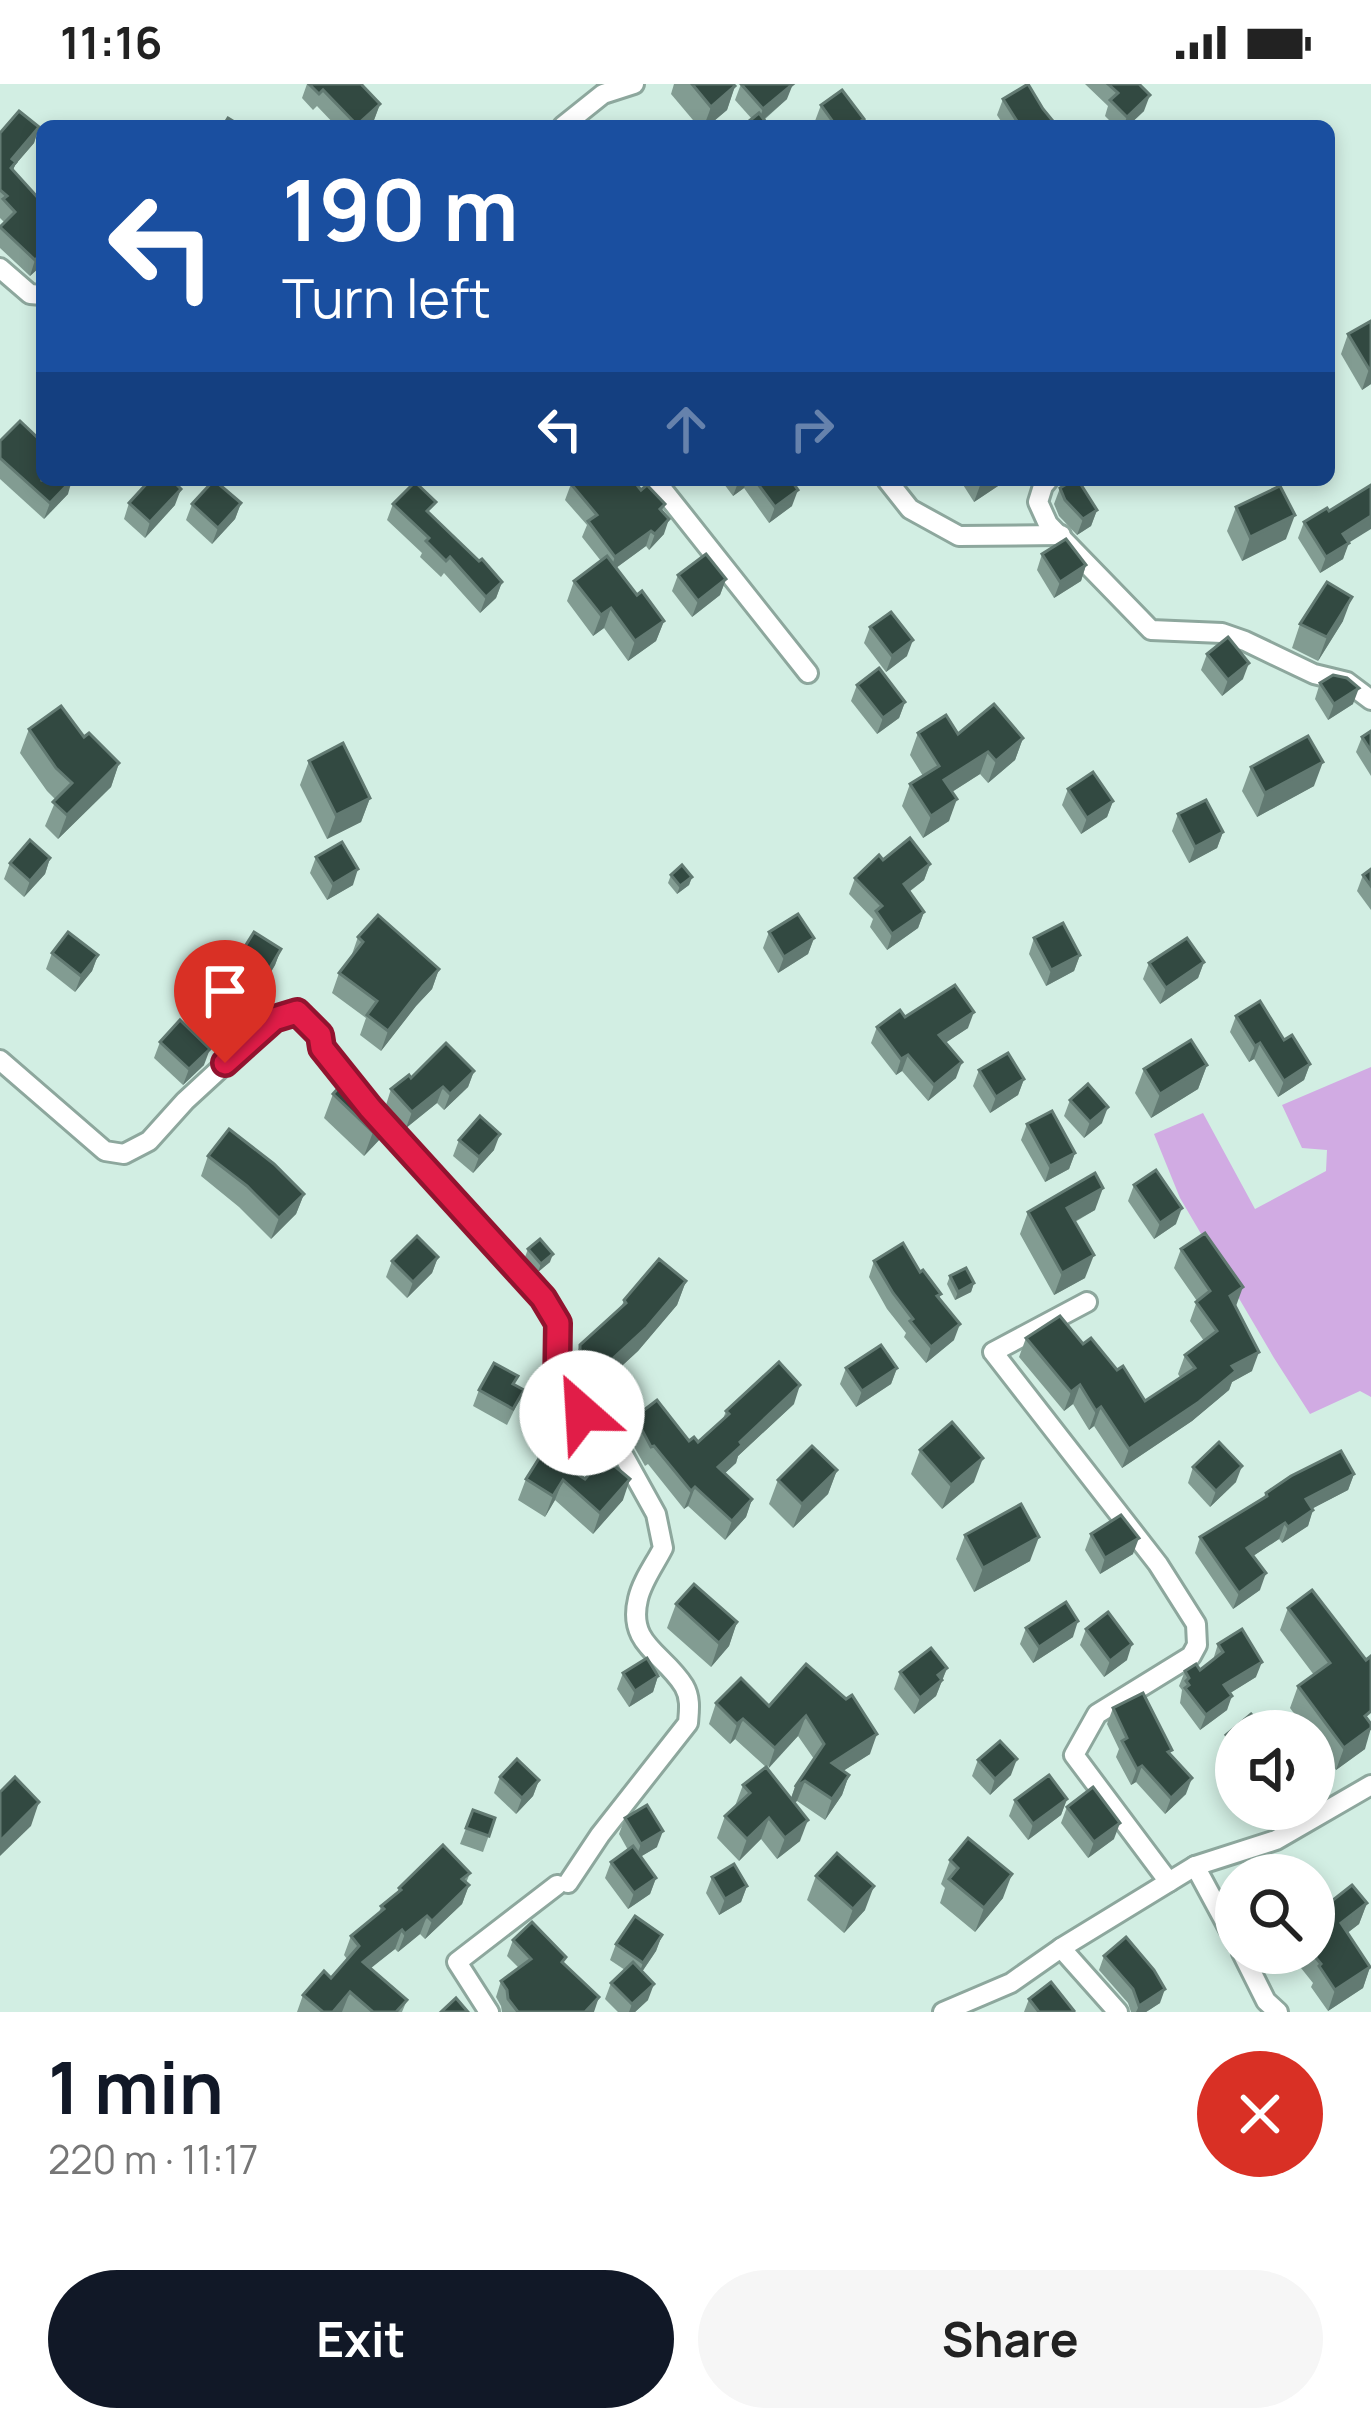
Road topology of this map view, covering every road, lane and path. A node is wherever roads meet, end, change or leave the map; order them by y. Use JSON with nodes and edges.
{"nodes":[{"id":1,"x":634,"y":84,"type":"edge"},
{"id":2,"x":571,"y":120,"type":"edge"},
{"id":3,"x":0,"y":268,"type":"edge"},
{"id":4,"x":36,"y":294,"type":"edge"},
{"id":5,"x":660,"y":486,"type":"edge"},
{"id":6,"x":892,"y":486,"type":"edge"},
{"id":7,"x":1042,"y":486,"type":"edge"},
{"id":8,"x":1061,"y":535,"type":"junction"},
{"id":9,"x":808,"y":673,"type":"dead end"},
{"id":10,"x":1371,"y":700,"type":"edge"},
{"id":11,"x":0,"y":1060,"type":"edge"},
{"id":12,"x":1087,"y":1302,"type":"dead end"},
{"id":13,"x":1371,"y":1786,"type":"edge"},
{"id":14,"x":1195,"y":1866,"type":"junction"},
{"id":15,"x":1169,"y":1882,"type":"junction"},
{"id":16,"x":1215,"y":1903,"type":"edge"},
{"id":17,"x":1061,"y":1948,"type":"junction"},
{"id":18,"x":1252,"y":1974,"type":"edge"},
{"id":19,"x":489,"y":2012,"type":"edge"},
{"id":20,"x":943,"y":2012,"type":"edge"},
{"id":21,"x":1118,"y":2012,"type":"edge"},
{"id":22,"x":1278,"y":2012,"type":"edge"}],
"edges":[{"from":1,"to":2,"type":"street"},
{"from":3,"to":4,"type":"street"},
{"from":5,"to":9,"type":"street"},
{"from":6,"to":8,"type":"street"},
{"from":7,"to":8,"type":"street"},
{"from":8,"to":10,"type":"street"},
{"from":11,"to":19,"type":"street"},
{"from":12,"to":15,"type":"street"},
{"from":13,"to":14,"type":"street"},
{"from":14,"to":15,"type":"street"},
{"from":14,"to":16,"type":"street"},
{"from":15,"to":17,"type":"street"},
{"from":17,"to":20,"type":"street"},
{"from":17,"to":21,"type":"street"},
{"from":18,"to":22,"type":"street"}]}
